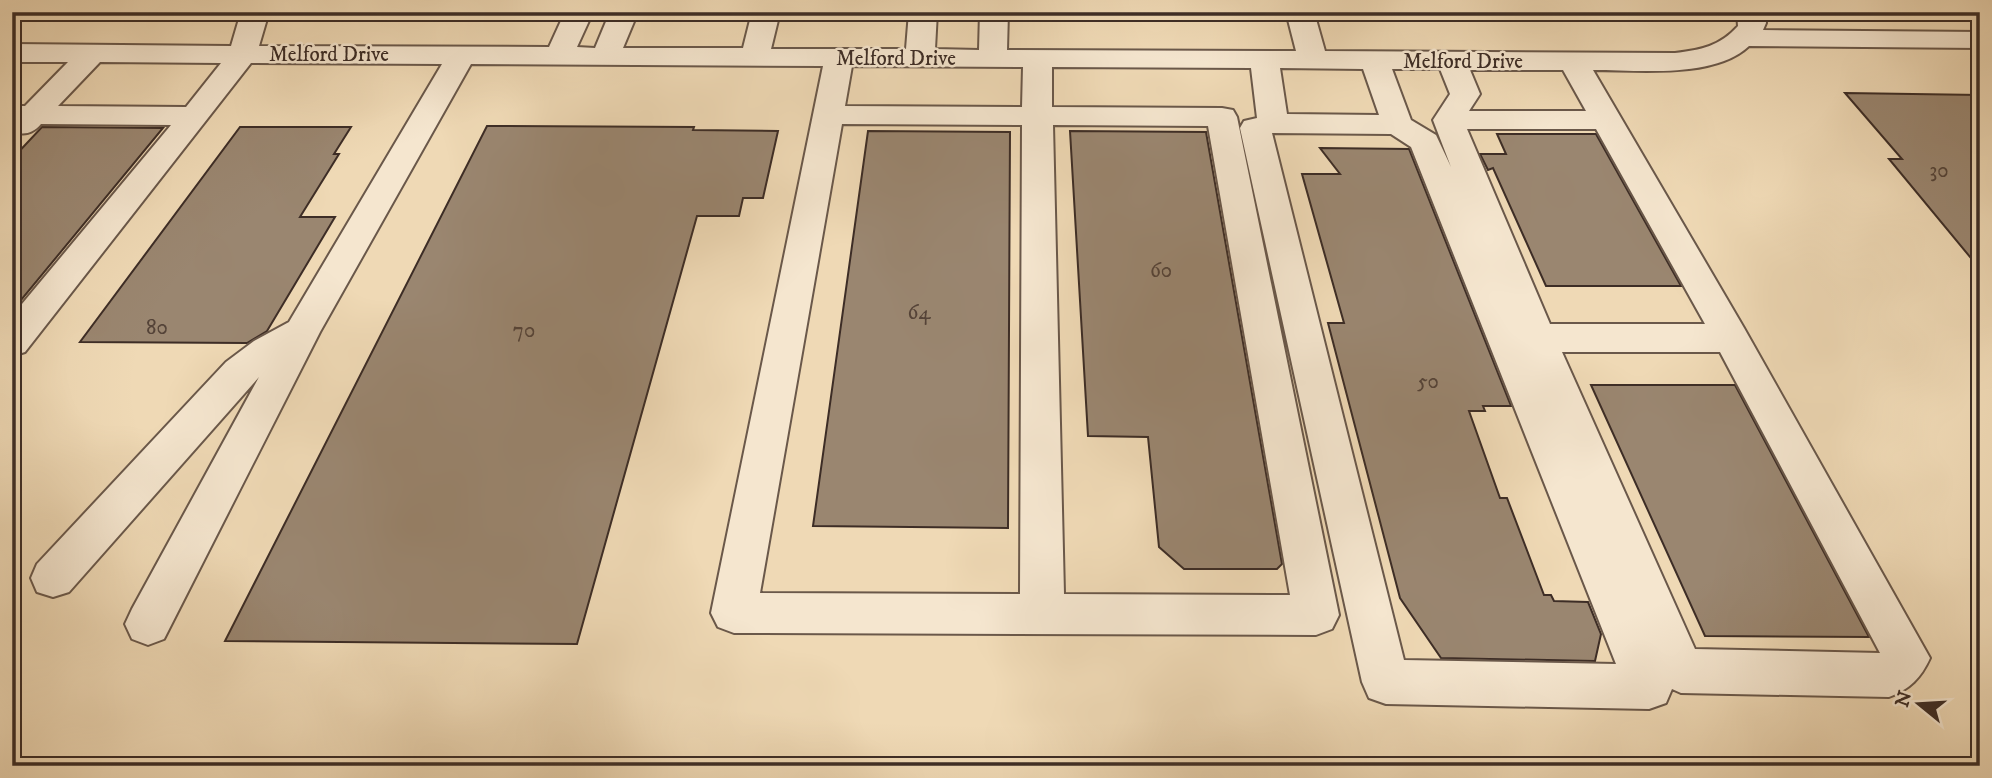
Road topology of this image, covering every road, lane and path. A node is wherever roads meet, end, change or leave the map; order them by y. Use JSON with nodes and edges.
{"nodes":[{"id":1,"x":255,"y":12,"type":"edge"},
{"id":2,"x":579,"y":12,"type":"edge"},
{"id":3,"x":624,"y":12,"type":"edge"},
{"id":4,"x":766,"y":12,"type":"edge"},
{"id":5,"x":923,"y":12,"type":"edge"},
{"id":6,"x":994,"y":12,"type":"edge"},
{"id":7,"x":1300,"y":12,"type":"edge"},
{"id":8,"x":1746,"y":25,"type":"edge"},
{"id":9,"x":1980,"y":40,"type":"edge"},
{"id":10,"x":12,"y":53,"type":"edge"},
{"id":11,"x":92,"y":54,"type":"junction"},
{"id":12,"x":242,"y":55,"type":"junction"},
{"id":13,"x":461,"y":56,"type":"junction"},
{"id":14,"x":559,"y":57,"type":"junction"},
{"id":15,"x":606,"y":57,"type":"junction"},
{"id":16,"x":755,"y":58,"type":"junction"},
{"id":17,"x":839,"y":58,"type":"junction"},
{"id":18,"x":920,"y":59,"type":"junction"},
{"id":19,"x":993,"y":60,"type":"junction"},
{"id":20,"x":1037,"y":60,"type":"junction"},
{"id":21,"x":1180,"y":61,"type":"junction"},
{"id":22,"x":1264,"y":61,"type":"junction"},
{"id":23,"x":1313,"y":61,"type":"junction"},
{"id":24,"x":1375,"y":62,"type":"junction"},
{"id":25,"x":1452,"y":62,"type":"junction"},
{"id":26,"x":1574,"y":62,"type":"junction"},
{"id":27,"x":829,"y":115,"type":"junction"},
{"id":28,"x":195,"y":116,"type":"junction"},
{"id":29,"x":1038,"y":116,"type":"junction"},
{"id":30,"x":1189,"y":117,"type":"junction"},
{"id":31,"x":1448,"y":120,"type":"junction"},
{"id":32,"x":1606,"y":120,"type":"junction"},
{"id":33,"x":19,"y":122,"type":"edge"},
{"id":34,"x":1273,"y":123,"type":"junction"},
{"id":35,"x":1398,"y":125,"type":"junction"},
{"id":36,"x":302,"y":332,"type":"junction"},
{"id":37,"x":1537,"y":338,"type":"junction"},
{"id":38,"x":1731,"y":338,"type":"junction"},
{"id":39,"x":12,"y":342,"type":"edge"},
{"id":40,"x":53,"y":578,"type":"dead end"},
{"id":41,"x":1042,"y":614,"type":"junction"},
{"id":42,"x":148,"y":624,"type":"dead end"}],
"edges":[{"from":1,"to":12,"type":"street"},
{"from":2,"to":14,"type":"street"},
{"from":3,"to":15,"type":"street"},
{"from":4,"to":16,"type":"street"},
{"from":5,"to":18,"type":"street"},
{"from":6,"to":19,"type":"street"},
{"from":7,"to":23,"type":"street"},
{"from":8,"to":9,"type":"street"},
{"from":8,"to":26,"type":"street","name":"Melford Drive"},
{"from":10,"to":11,"type":"street","name":"Melford Drive"},
{"from":11,"to":12,"type":"street","name":"Melford Drive"},
{"from":11,"to":33,"type":"street"},
{"from":12,"to":13,"type":"street","name":"Melford Drive"},
{"from":12,"to":28,"type":"street"},
{"from":13,"to":14,"type":"street","name":"Melford Drive"},
{"from":13,"to":36,"type":"street"},
{"from":14,"to":15,"type":"street","name":"Melford Drive"},
{"from":15,"to":16,"type":"street","name":"Melford Drive"},
{"from":16,"to":17,"type":"street","name":"Melford Drive"},
{"from":17,"to":18,"type":"street","name":"Melford Drive"},
{"from":17,"to":27,"type":"street"},
{"from":18,"to":19,"type":"street","name":"Melford Drive"},
{"from":19,"to":20,"type":"street","name":"Melford Drive"},
{"from":20,"to":21,"type":"street","name":"Melford Drive"},
{"from":20,"to":29,"type":"street"},
{"from":21,"to":22,"type":"street","name":"Melford Drive"},
{"from":21,"to":30,"type":"street"},
{"from":22,"to":23,"type":"street","name":"Melford Drive"},
{"from":22,"to":34,"type":"street"},
{"from":23,"to":24,"type":"street","name":"Melford Drive"},
{"from":24,"to":25,"type":"street","name":"Melford Drive"},
{"from":24,"to":35,"type":"street"},
{"from":25,"to":26,"type":"street","name":"Melford Drive"},
{"from":25,"to":31,"type":"street"},
{"from":26,"to":32,"type":"street"},
{"from":27,"to":29,"type":"street"},
{"from":27,"to":41,"type":"street"},
{"from":28,"to":33,"type":"street"},
{"from":28,"to":39,"type":"street"},
{"from":29,"to":30,"type":"street"},
{"from":29,"to":41,"type":"street"},
{"from":30,"to":41,"type":"street"},
{"from":31,"to":32,"type":"street"},
{"from":31,"to":37,"type":"street"},
{"from":32,"to":38,"type":"street"},
{"from":34,"to":35,"type":"street"},
{"from":34,"to":35,"type":"street"},
{"from":36,"to":40,"type":"street"},
{"from":36,"to":42,"type":"street"},
{"from":37,"to":38,"type":"street"},
{"from":37,"to":38,"type":"street"}]}
